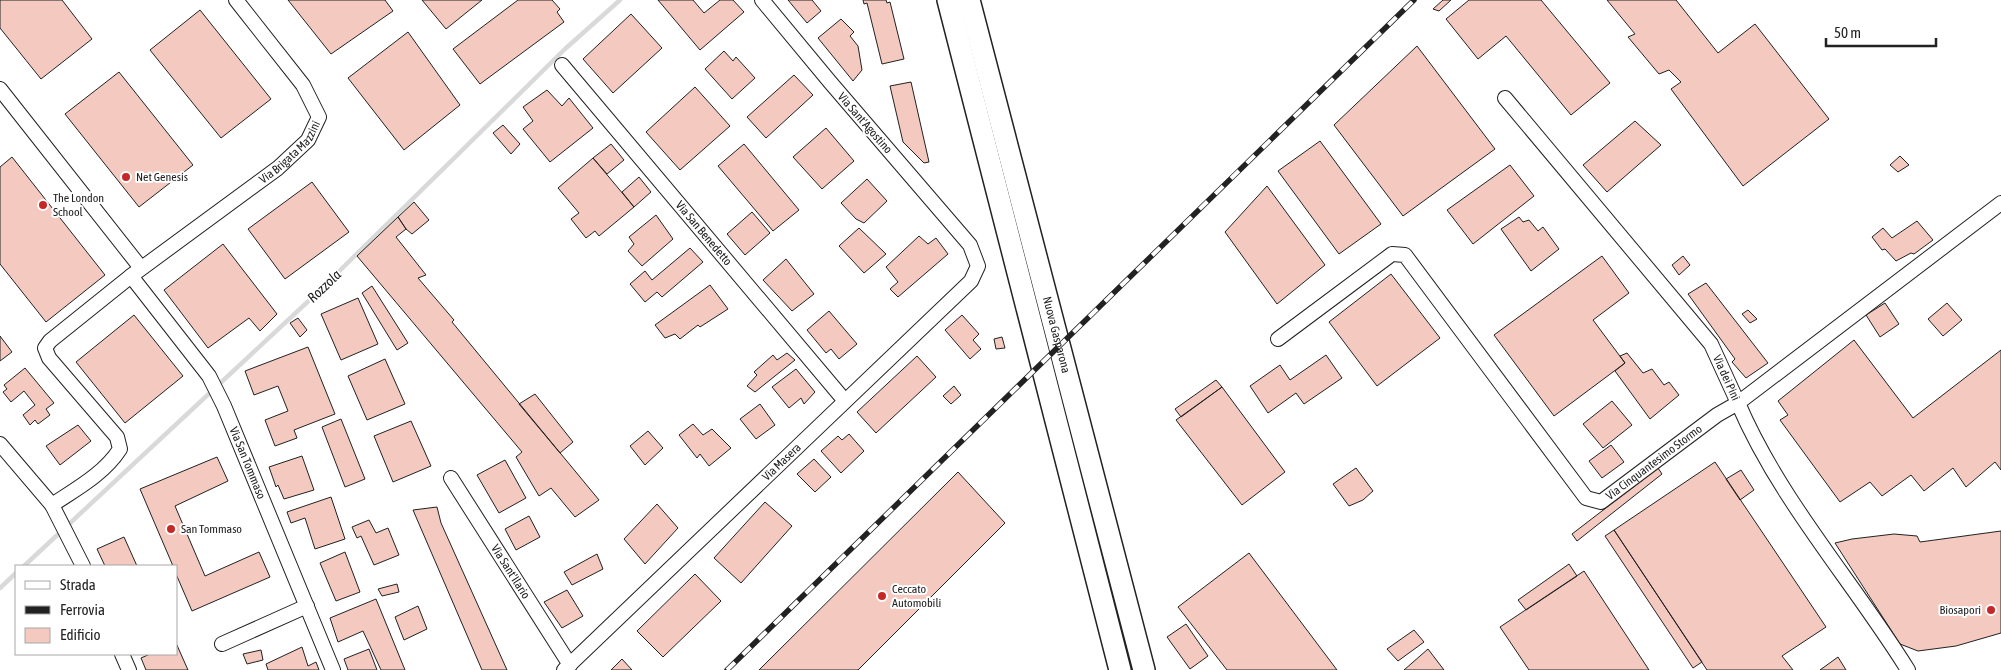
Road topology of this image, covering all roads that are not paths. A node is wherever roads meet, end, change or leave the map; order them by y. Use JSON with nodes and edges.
{"nodes":[{"id":1,"x":236,"y":0,"type":"edge"},
{"id":2,"x":762,"y":0,"type":"edge"},
{"id":3,"x":948,"y":0,"type":"edge"},
{"id":4,"x":969,"y":0,"type":"edge"},
{"id":5,"x":562,"y":65,"type":"dead end"},
{"id":6,"x":0,"y":90,"type":"edge"},
{"id":7,"x":1505,"y":98,"type":"dead end"},
{"id":8,"x":2001,"y":203,"type":"edge"},
{"id":9,"x":970,"y":245,"type":"joint"},
{"id":10,"x":136,"y":272,"type":"junction"},
{"id":11,"x":1278,"y":339,"type":"dead end"},
{"id":12,"x":845,"y":401,"type":"junction"},
{"id":13,"x":1738,"y":403,"type":"junction"},
{"id":14,"x":0,"y":444,"type":"edge"},
{"id":15,"x":450,"y":478,"type":"dead end"},
{"id":16,"x":52,"y":506,"type":"junction"},
{"id":17,"x":83,"y":565,"type":"edge"},
{"id":18,"x":307,"y":606,"type":"junction"},
{"id":19,"x":222,"y":644,"type":"dead end"},
{"id":20,"x":122,"y":655,"type":"edge"},
{"id":21,"x":567,"y":668,"type":"edge"},
{"id":22,"x":129,"y":670,"type":"edge"},
{"id":23,"x":333,"y":670,"type":"edge"},
{"id":24,"x":1120,"y":670,"type":"edge"},
{"id":25,"x":1144,"y":670,"type":"edge"},
{"id":26,"x":1908,"y":670,"type":"edge"}],
"edges":[{"from":1,"to":10,"type":"street","name":"Via Brigata Mazzini"},
{"from":2,"to":9,"type":"street","name":"Via Sant'Agostino"},
{"from":3,"to":24,"type":"main road","name":"Nuova Gasparona"},
{"from":4,"to":25,"type":"main road","name":"Nuova Gasparona"},
{"from":5,"to":12,"type":"street","name":"Via San Benedetto"},
{"from":6,"to":10,"type":"street"},
{"from":7,"to":13,"type":"street","name":"Via dei Pini"},
{"from":8,"to":13,"type":"street","name":"Via dei Pini"},
{"from":9,"to":12,"type":"street","name":"Via Masera"},
{"from":10,"to":16,"type":"street","name":"Via Brigata Mazzini"},
{"from":10,"to":18,"type":"street","name":"Via San Tommaso"},
{"from":11,"to":13,"type":"street","name":"Via Cinquantesimo Stormo"},
{"from":12,"to":21,"type":"street","name":"Via Masera"},
{"from":13,"to":26,"type":"street"},
{"from":14,"to":16,"type":"street"},
{"from":15,"to":21,"type":"street","name":"Via Sant'Ilario"},
{"from":16,"to":17,"type":"street"},
{"from":18,"to":19,"type":"street"},
{"from":18,"to":23,"type":"street","name":"Via San Tommaso"},
{"from":20,"to":22,"type":"street"}]}
